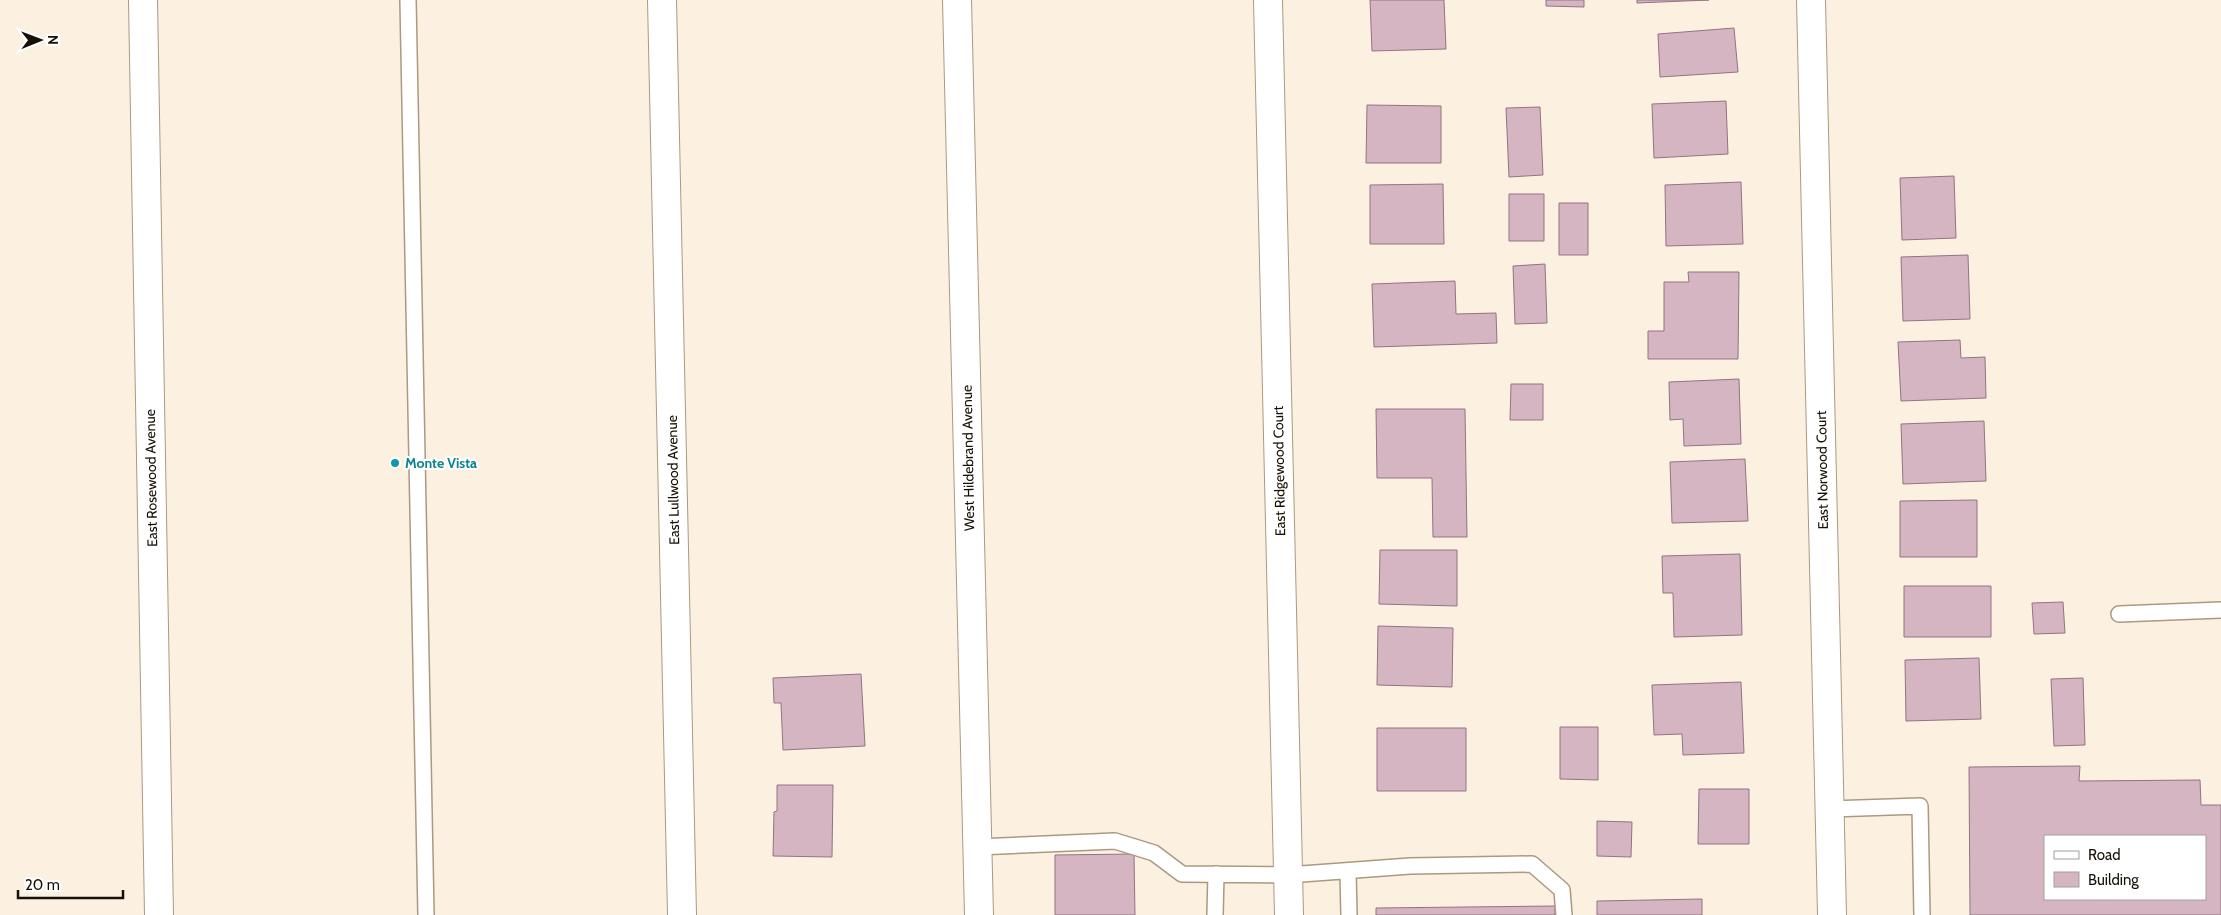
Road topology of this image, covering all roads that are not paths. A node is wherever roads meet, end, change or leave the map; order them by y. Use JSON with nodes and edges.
{"nodes":[{"id":1,"x":143,"y":0,"type":"edge"},
{"id":2,"x":408,"y":0,"type":"edge"},
{"id":3,"x":662,"y":0,"type":"edge"},
{"id":4,"x":957,"y":0,"type":"edge"},
{"id":5,"x":1268,"y":13,"type":"edge"},
{"id":6,"x":1811,"y":13,"type":"edge"},
{"id":7,"x":2221,"y":610,"type":"edge"},
{"id":8,"x":2119,"y":614,"type":"dead end"},
{"id":9,"x":1830,"y":809,"type":"junction"},
{"id":10,"x":978,"y":847,"type":"junction"},
{"id":11,"x":1348,"y":871,"type":"junction"},
{"id":12,"x":1216,"y":874,"type":"junction"},
{"id":13,"x":1288,"y":875,"type":"junction"},
{"id":14,"x":159,"y":915,"type":"edge"},
{"id":15,"x":426,"y":915,"type":"edge"},
{"id":16,"x":682,"y":915,"type":"edge"},
{"id":17,"x":979,"y":915,"type":"edge"},
{"id":18,"x":1215,"y":915,"type":"edge"},
{"id":19,"x":1289,"y":915,"type":"edge"},
{"id":20,"x":1349,"y":915,"type":"edge"},
{"id":21,"x":1564,"y":915,"type":"edge"},
{"id":22,"x":1832,"y":915,"type":"edge"},
{"id":23,"x":1922,"y":915,"type":"edge"}],
"edges":[{"from":1,"to":14,"type":"street","name":"East Rosewood Avenue"},
{"from":2,"to":15,"type":"lane"},
{"from":3,"to":16,"type":"street","name":"East Lullwood Avenue"},
{"from":4,"to":10,"type":"street","name":"West Hildebrand Avenue"},
{"from":5,"to":13,"type":"street","name":"East Ridgewood Court"},
{"from":6,"to":9,"type":"street","name":"East Norwood Court"},
{"from":7,"to":8,"type":"lane"},
{"from":9,"to":22,"type":"street","name":"East Norwood Court"},
{"from":9,"to":23,"type":"lane"},
{"from":10,"to":12,"type":"lane"},
{"from":10,"to":17,"type":"street","name":"West Hildebrand Avenue"},
{"from":11,"to":13,"type":"lane"},
{"from":11,"to":20,"type":"lane"},
{"from":11,"to":21,"type":"lane"},
{"from":12,"to":13,"type":"lane"},
{"from":12,"to":18,"type":"lane"},
{"from":13,"to":19,"type":"street","name":"East Ridgewood Court"}]}
